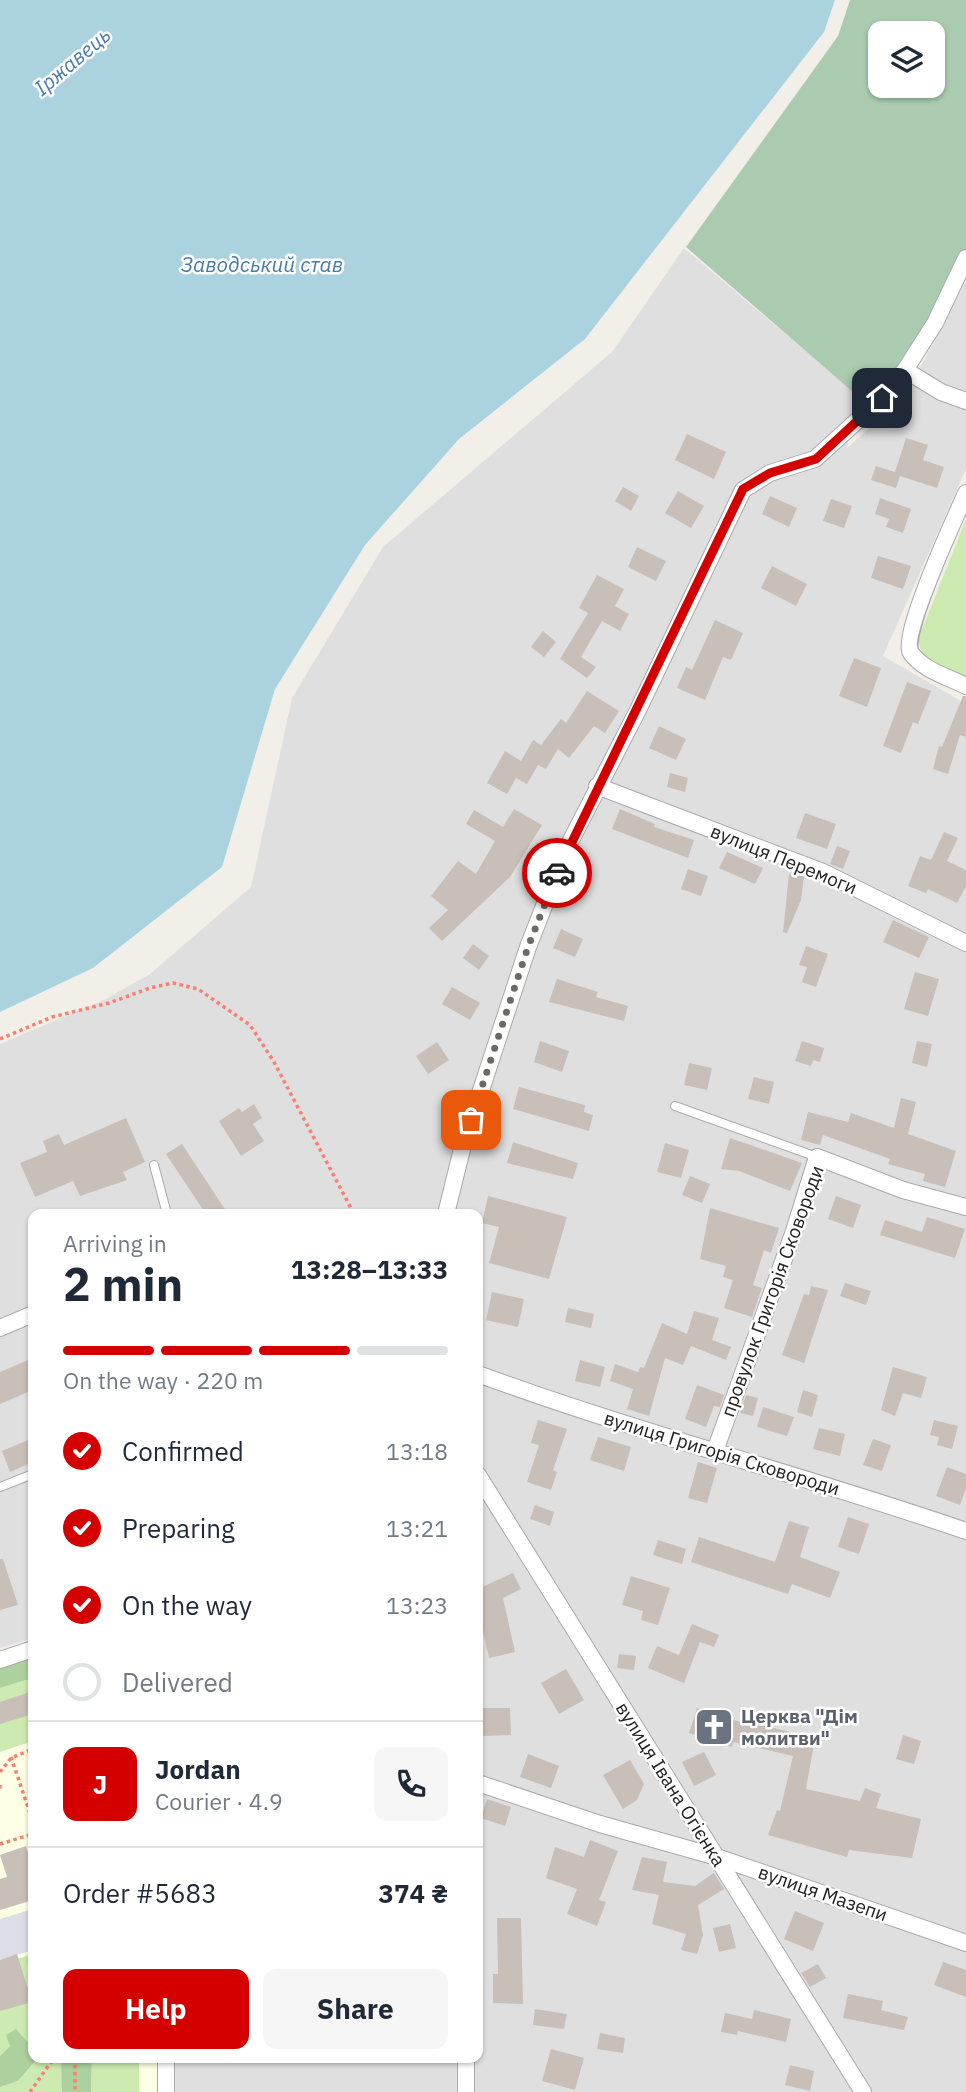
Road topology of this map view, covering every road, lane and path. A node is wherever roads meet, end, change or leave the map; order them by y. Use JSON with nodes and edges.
{"nodes":[{"id":1,"x":966,"y":258,"type":"edge"},
{"id":2,"x":905,"y":370,"type":"junction"},
{"id":3,"x":966,"y":401,"type":"edge"},
{"id":4,"x":966,"y":493,"type":"edge"},
{"id":5,"x":966,"y":686,"type":"edge"},
{"id":6,"x":597,"y":786,"type":"junction"},
{"id":7,"x":966,"y":943,"type":"edge"},
{"id":8,"x":0,"y":1039,"type":"edge"},
{"id":9,"x":675,"y":1106,"type":"dead end"},
{"id":10,"x":817,"y":1157,"type":"junction"},
{"id":11,"x":154,"y":1165,"type":"dead end"},
{"id":12,"x":966,"y":1208,"type":"edge"},
{"id":13,"x":166,"y":1209,"type":"edge"},
{"id":14,"x":351,"y":1209,"type":"edge"},
{"id":15,"x":447,"y":1209,"type":"edge"},
{"id":16,"x":28,"y":1316,"type":"edge"},
{"id":17,"x":0,"y":1328,"type":"edge"},
{"id":18,"x":483,"y":1376,"type":"edge"},
{"id":19,"x":715,"y":1451,"type":"junction"},
{"id":20,"x":28,"y":1476,"type":"edge"},
{"id":21,"x":483,"y":1483,"type":"edge"},
{"id":22,"x":0,"y":1488,"type":"edge"},
{"id":23,"x":966,"y":1531,"type":"edge"},
{"id":24,"x":28,"y":1651,"type":"edge"},
{"id":25,"x":0,"y":1660,"type":"edge"},
{"id":26,"x":28,"y":1751,"type":"edge"},
{"id":27,"x":11,"y":1757,"type":"junction"},
{"id":28,"x":0,"y":1772,"type":"edge"},
{"id":29,"x":483,"y":1785,"type":"edge"},
{"id":30,"x":28,"y":1807,"type":"edge"},
{"id":31,"x":28,"y":1836,"type":"edge"},
{"id":32,"x":0,"y":1844,"type":"edge"},
{"id":33,"x":717,"y":1857,"type":"junction"},
{"id":34,"x":966,"y":1943,"type":"edge"},
{"id":35,"x":50,"y":2063,"type":"edge"},
{"id":36,"x":75,"y":2063,"type":"edge"},
{"id":37,"x":166,"y":2063,"type":"edge"},
{"id":38,"x":466,"y":2063,"type":"edge"},
{"id":39,"x":30,"y":2092,"type":"edge"},
{"id":40,"x":75,"y":2092,"type":"edge"},
{"id":41,"x":166,"y":2092,"type":"edge"},
{"id":42,"x":466,"y":2092,"type":"edge"},
{"id":43,"x":863,"y":2092,"type":"edge"}],
"edges":[{"from":1,"to":2,"type":"street"},
{"from":2,"to":3,"type":"street"},
{"from":2,"to":6,"type":"street"},
{"from":4,"to":5,"type":"street"},
{"from":6,"to":7,"type":"street","name":"вулиця Перемоги"},
{"from":6,"to":15,"type":"street"},
{"from":8,"to":14,"type":"path"},
{"from":9,"to":10,"type":"lane"},
{"from":10,"to":12,"type":"street","name":"провулок Григорія Сковороди"},
{"from":10,"to":19,"type":"street","name":"провулок Григорія Сковороди"},
{"from":11,"to":13,"type":"lane"},
{"from":16,"to":17,"type":"street"},
{"from":18,"to":19,"type":"street","name":"вулиця Григорія Сковороди"},
{"from":19,"to":23,"type":"street","name":"вулиця Григорія Сковороди"},
{"from":20,"to":22,"type":"lane"},
{"from":21,"to":33,"type":"street","name":"вулиця Івана Огієнка"},
{"from":24,"to":25,"type":"street"},
{"from":26,"to":27,"type":"path"},
{"from":27,"to":28,"type":"path"},
{"from":27,"to":30,"type":"path"},
{"from":29,"to":33,"type":"street","name":"вулиця Мазепи"},
{"from":31,"to":32,"type":"path"},
{"from":33,"to":34,"type":"street","name":"вулиця Мазепи"},
{"from":33,"to":43,"type":"street","name":"вулиця Івана Огієнка"},
{"from":35,"to":39,"type":"path"},
{"from":36,"to":40,"type":"path"},
{"from":37,"to":41,"type":"street"},
{"from":38,"to":42,"type":"street"}]}
